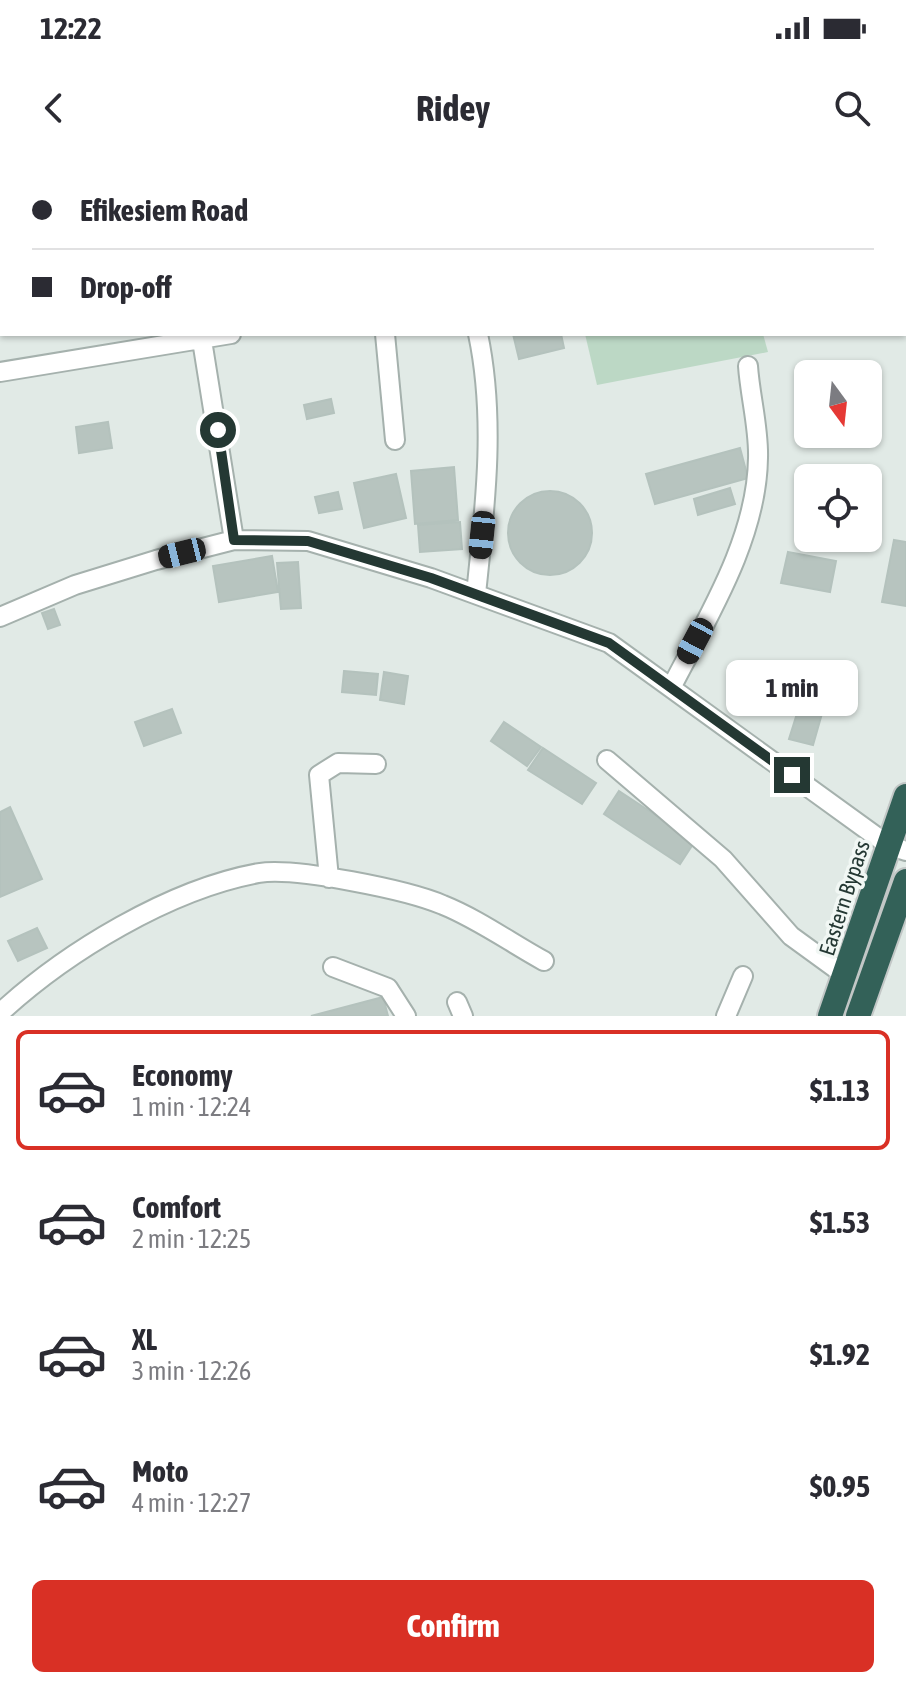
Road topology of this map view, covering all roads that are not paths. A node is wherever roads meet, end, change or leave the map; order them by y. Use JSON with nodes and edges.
{"nodes":[{"id":1,"x":385,"y":336,"type":"edge"},
{"id":2,"x":478,"y":336,"type":"edge"},
{"id":3,"x":202,"y":337,"type":"edge"},
{"id":4,"x":748,"y":366,"type":"dead end"},
{"id":5,"x":0,"y":372,"type":"edge"},
{"id":6,"x":395,"y":440,"type":"dead end"},
{"id":7,"x":234,"y":540,"type":"junction"},
{"id":8,"x":476,"y":594,"type":"junction"},
{"id":9,"x":0,"y":617,"type":"edge"},
{"id":10,"x":671,"y":688,"type":"junction"},
{"id":11,"x":607,"y":760,"type":"dead end"},
{"id":12,"x":376,"y":764,"type":"dead end"},
{"id":13,"x":906,"y":796,"type":"edge"},
{"id":14,"x":897,"y":848,"type":"edge"},
{"id":15,"x":329,"y":878,"type":"junction"},
{"id":16,"x":906,"y":881,"type":"edge"},
{"id":17,"x":544,"y":961,"type":"dead end"},
{"id":18,"x":333,"y":967,"type":"dead end"},
{"id":19,"x":743,"y":976,"type":"dead end"},
{"id":20,"x":846,"y":976,"type":"junction"},
{"id":21,"x":0,"y":1013,"type":"edge"},
{"id":22,"x":406,"y":1016,"type":"edge"},
{"id":23,"x":726,"y":1016,"type":"edge"},
{"id":24,"x":830,"y":1016,"type":"edge"},
{"id":25,"x":858,"y":1016,"type":"edge"}],
"edges":[{"from":1,"to":6,"type":"street"},
{"from":2,"to":8,"type":"street"},
{"from":3,"to":5,"type":"street"},
{"from":3,"to":7,"type":"street"},
{"from":4,"to":10,"type":"street"},
{"from":7,"to":8,"type":"street"},
{"from":7,"to":9,"type":"street"},
{"from":8,"to":10,"type":"street"},
{"from":10,"to":14,"type":"street"},
{"from":11,"to":20,"type":"street"},
{"from":12,"to":15,"type":"street"},
{"from":13,"to":14,"type":"highway","name":"Eastern Bypass"},
{"from":14,"to":20,"type":"highway","name":"Eastern Bypass"},
{"from":15,"to":17,"type":"street"},
{"from":15,"to":21,"type":"street"},
{"from":16,"to":25,"type":"highway"},
{"from":18,"to":22,"type":"street"},
{"from":19,"to":23,"type":"street"},
{"from":20,"to":24,"type":"highway","name":"Eastern Bypass"}]}
